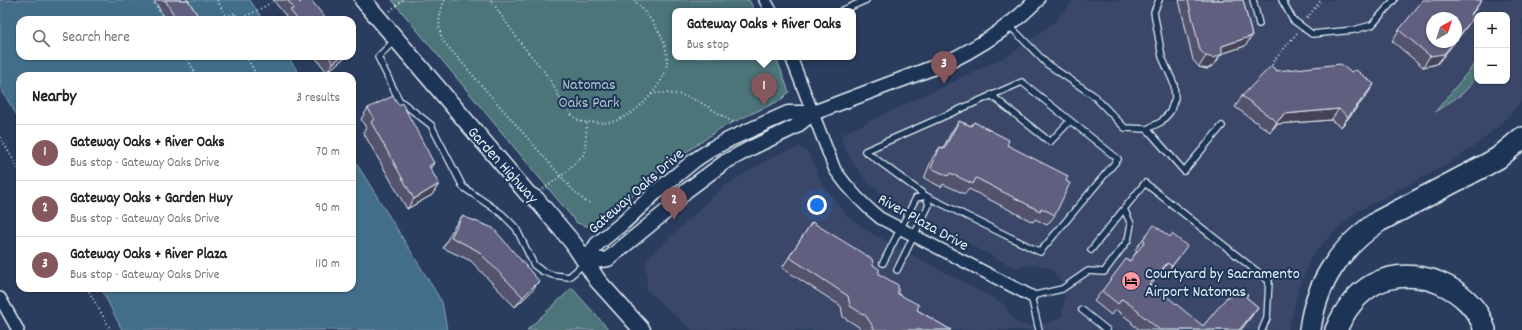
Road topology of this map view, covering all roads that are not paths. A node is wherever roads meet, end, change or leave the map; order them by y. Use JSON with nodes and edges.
{"nodes":[{"id":1,"x":363,"y":0,"type":"edge"},
{"id":2,"x":866,"y":0,"type":"edge"},
{"id":3,"x":1037,"y":0,"type":"edge"},
{"id":4,"x":1159,"y":0,"type":"edge"},
{"id":5,"x":1254,"y":0,"type":"edge"},
{"id":6,"x":1282,"y":0,"type":"edge"},
{"id":7,"x":1394,"y":0,"type":"edge"},
{"id":8,"x":856,"y":2,"type":"edge"},
{"id":9,"x":846,"y":8,"type":"edge"},
{"id":10,"x":1259,"y":24,"type":"dead end"},
{"id":11,"x":1009,"y":25,"type":"junction"},
{"id":12,"x":396,"y":39,"type":"junction"},
{"id":13,"x":792,"y":60,"type":"edge"},
{"id":14,"x":991,"y":95,"type":"junction"},
{"id":15,"x":813,"y":112,"type":"junction"},
{"id":16,"x":1070,"y":121,"type":"junction"},
{"id":17,"x":1222,"y":126,"type":"dead end"},
{"id":18,"x":1147,"y":129,"type":"junction"},
{"id":19,"x":1522,"y":138,"type":"edge"},
{"id":20,"x":926,"y":196,"type":"junction"},
{"id":21,"x":1124,"y":209,"type":"junction"},
{"id":22,"x":900,"y":229,"type":"junction"},
{"id":23,"x":915,"y":236,"type":"junction"},
{"id":24,"x":1092,"y":250,"type":"dead end"},
{"id":25,"x":586,"y":262,"type":"junction"},
{"id":26,"x":883,"y":263,"type":"dead end"},
{"id":27,"x":897,"y":270,"type":"dead end"},
{"id":28,"x":1031,"y":296,"type":"junction"},
{"id":29,"x":0,"y":298,"type":"edge"},
{"id":30,"x":1082,"y":310,"type":"dead end"},
{"id":31,"x":18,"y":330,"type":"edge"},
{"id":32,"x":642,"y":330,"type":"edge"},
{"id":33,"x":1039,"y":330,"type":"edge"},
{"id":34,"x":1107,"y":330,"type":"edge"},
{"id":35,"x":1262,"y":330,"type":"edge"},
{"id":36,"x":1310,"y":330,"type":"edge"},
{"id":37,"x":1336,"y":330,"type":"edge"},
{"id":38,"x":1485,"y":330,"type":"edge"}],
"edges":[{"from":1,"to":12,"type":"main road","name":"Garden Highway"},
{"from":2,"to":8,"type":"lane"},
{"from":3,"to":11,"type":"street","name":"Gateway Oaks Drive"},
{"from":4,"to":18,"type":"lane"},
{"from":5,"to":10,"type":"lane"},
{"from":6,"to":7,"type":"lane"},
{"from":8,"to":9,"type":"lane"},
{"from":11,"to":15,"type":"street","name":"Gateway Oaks Drive"},
{"from":11,"to":18,"type":"lane"},
{"from":12,"to":25,"type":"main road","name":"Garden Highway"},
{"from":12,"to":25,"type":"lane"},
{"from":13,"to":15,"type":"street","name":"River Plaza Drive"},
{"from":14,"to":16,"type":"lane"},
{"from":14,"to":16,"type":"lane"},
{"from":14,"to":20,"type":"lane"},
{"from":15,"to":22,"type":"street","name":"River Plaza Drive"},
{"from":15,"to":25,"type":"street","name":"Gateway Oaks Drive"},
{"from":15,"to":25,"type":"street","name":"Gateway Oaks Drive"},
{"from":16,"to":20,"type":"lane"},
{"from":17,"to":18,"type":"lane"},
{"from":19,"to":36,"type":"highway"},
{"from":20,"to":22,"type":"lane"},
{"from":20,"to":23,"type":"lane"},
{"from":21,"to":24,"type":"lane"},
{"from":21,"to":28,"type":"lane"},
{"from":21,"to":35,"type":"lane"},
{"from":22,"to":23,"type":"street","name":"River Plaza Drive"},
{"from":22,"to":26,"type":"lane"},
{"from":23,"to":27,"type":"lane"},
{"from":23,"to":28,"type":"street","name":"River Plaza Drive"},
{"from":25,"to":32,"type":"main road","name":"Garden Highway"},
{"from":28,"to":33,"type":"lane"},
{"from":29,"to":31,"type":"street"},
{"from":30,"to":34,"type":"lane"},
{"from":37,"to":38,"type":"highway"}]}
